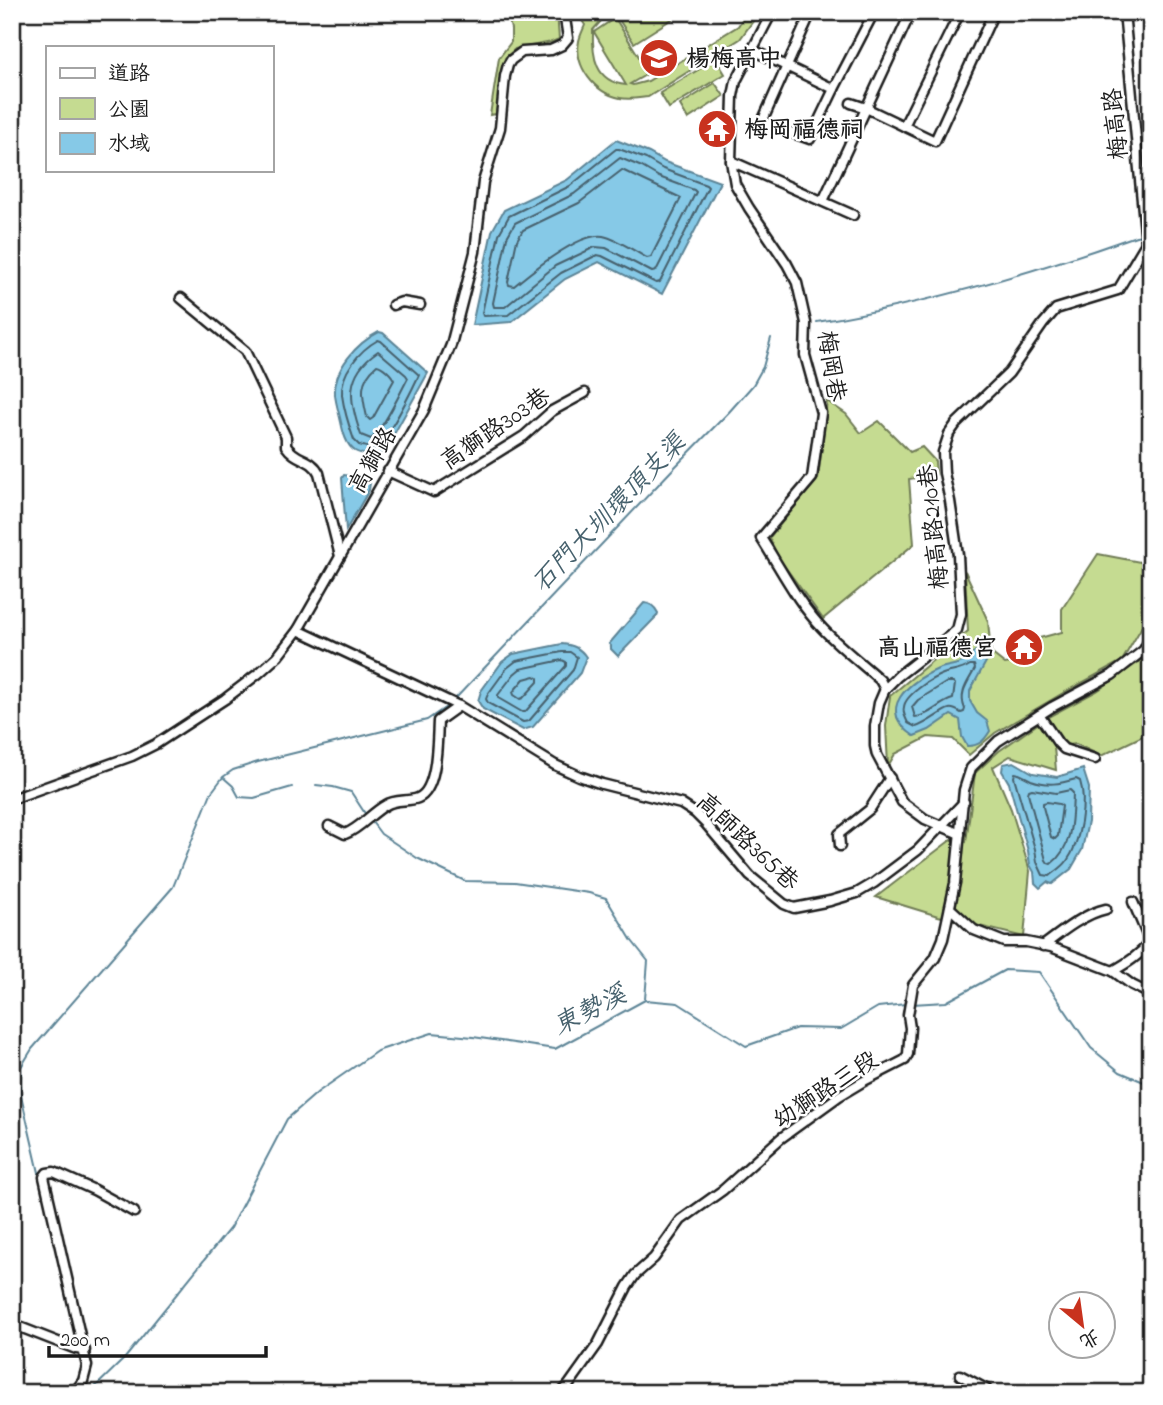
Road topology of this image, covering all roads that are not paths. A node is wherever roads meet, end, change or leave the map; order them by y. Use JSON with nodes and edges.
{"nodes":[{"id":1,"x":564,"y":12,"type":"edge"},
{"id":2,"x":772,"y":12,"type":"edge"},
{"id":3,"x":811,"y":12,"type":"edge"},
{"id":4,"x":874,"y":12,"type":"edge"},
{"id":5,"x":911,"y":12,"type":"edge"},
{"id":6,"x":960,"y":12,"type":"edge"},
{"id":7,"x":995,"y":12,"type":"edge"},
{"id":8,"x":1124,"y":12,"type":"edge"},
{"id":9,"x":751,"y":49,"type":"junction"},
{"id":10,"x":786,"y":66,"type":"junction"},
{"id":11,"x":834,"y":89,"type":"junction"},
{"id":12,"x":851,"y":103,"type":"dead end"},
{"id":13,"x":866,"y":108,"type":"junction"},
{"id":14,"x":904,"y":126,"type":"junction"},
{"id":15,"x":731,"y":161,"type":"junction"},
{"id":16,"x":823,"y":201,"type":"junction"},
{"id":17,"x":853,"y":215,"type":"dead end"},
{"id":18,"x":1146,"y":233,"type":"edge"},
{"id":19,"x":1151,"y":263,"type":"edge"},
{"id":20,"x":181,"y":298,"type":"dead end"},
{"id":21,"x":393,"y":305,"type":"dead end"},
{"id":22,"x":420,"y":305,"type":"dead end"},
{"id":23,"x":585,"y":393,"type":"dead end"},
{"id":24,"x":388,"y":471,"type":"junction"},
{"id":25,"x":340,"y":556,"type":"junction"},
{"id":26,"x":299,"y":630,"type":"junction"},
{"id":27,"x":1151,"y":636,"type":"edge"},
{"id":28,"x":885,"y":689,"type":"junction"},
{"id":29,"x":459,"y":706,"type":"junction"},
{"id":30,"x":1039,"y":715,"type":"junction"},
{"id":31,"x":1095,"y":759,"type":"dead end"},
{"id":32,"x":890,"y":778,"type":"junction"},
{"id":33,"x":12,"y":799,"type":"edge"},
{"id":34,"x":964,"y":802,"type":"junction"},
{"id":35,"x":941,"y":825,"type":"junction"},
{"id":36,"x":329,"y":826,"type":"dead end"},
{"id":37,"x":960,"y":834,"type":"junction"},
{"id":38,"x":840,"y":846,"type":"dead end"},
{"id":39,"x":1133,"y":902,"type":"dead end"},
{"id":40,"x":950,"y":908,"type":"junction"},
{"id":41,"x":1106,"y":909,"type":"dead end"},
{"id":42,"x":1043,"y":946,"type":"junction"},
{"id":43,"x":1112,"y":971,"type":"junction"},
{"id":44,"x":1151,"y":989,"type":"edge"},
{"id":45,"x":134,"y":1212,"type":"dead end"},
{"id":46,"x":12,"y":1324,"type":"edge"},
{"id":47,"x":85,"y":1350,"type":"junction"},
{"id":48,"x":960,"y":1375,"type":"dead end"},
{"id":49,"x":74,"y":1393,"type":"edge"},
{"id":50,"x":561,"y":1393,"type":"edge"},
{"id":51,"x":985,"y":1393,"type":"edge"}],
"edges":[{"from":1,"to":24,"type":"street","name":"高獅路"},
{"from":2,"to":9,"type":"street","name":"梅岡巷"},
{"from":3,"to":10,"type":"street"},
{"from":4,"to":11,"type":"street"},
{"from":5,"to":13,"type":"street"},
{"from":6,"to":14,"type":"street"},
{"from":7,"to":14,"type":"street"},
{"from":8,"to":18,"type":"street","name":"梅高路"},
{"from":9,"to":10,"type":"street"},
{"from":9,"to":15,"type":"street","name":"梅岡巷"},
{"from":10,"to":11,"type":"street"},
{"from":10,"to":11,"type":"street"},
{"from":12,"to":13,"type":"street"},
{"from":13,"to":14,"type":"street"},
{"from":13,"to":16,"type":"street"},
{"from":15,"to":16,"type":"street"},
{"from":15,"to":28,"type":"street","name":"梅岡巷"},
{"from":16,"to":17,"type":"street"},
{"from":18,"to":19,"type":"street","name":"梅高路"},
{"from":18,"to":28,"type":"street","name":"梅高路210巷"},
{"from":20,"to":25,"type":"street"},
{"from":21,"to":22,"type":"street"},
{"from":23,"to":24,"type":"street","name":"高獅路303巷"},
{"from":24,"to":25,"type":"street","name":"高獅路"},
{"from":25,"to":26,"type":"street","name":"高獅路"},
{"from":26,"to":29,"type":"street","name":"高師路365巷"},
{"from":26,"to":33,"type":"street","name":"高獅路"},
{"from":27,"to":30,"type":"street","name":"幼獅路三段"},
{"from":28,"to":32,"type":"street"},
{"from":29,"to":35,"type":"street","name":"高師路365巷"},
{"from":29,"to":36,"type":"street"},
{"from":30,"to":31,"type":"street"},
{"from":30,"to":34,"type":"street","name":"幼獅路三段"},
{"from":32,"to":35,"type":"street"},
{"from":32,"to":38,"type":"street"},
{"from":34,"to":35,"type":"street","name":"高師路365巷"},
{"from":34,"to":37,"type":"street","name":"幼獅路三段"},
{"from":35,"to":37,"type":"street"},
{"from":37,"to":40,"type":"street","name":"幼獅路三段"},
{"from":39,"to":43,"type":"street"},
{"from":40,"to":42,"type":"street"},
{"from":40,"to":50,"type":"street","name":"幼獅路三段"},
{"from":41,"to":42,"type":"street"},
{"from":42,"to":43,"type":"street"},
{"from":43,"to":44,"type":"street"},
{"from":45,"to":47,"type":"street"},
{"from":46,"to":47,"type":"street"},
{"from":47,"to":49,"type":"street"},
{"from":48,"to":51,"type":"street"}]}
